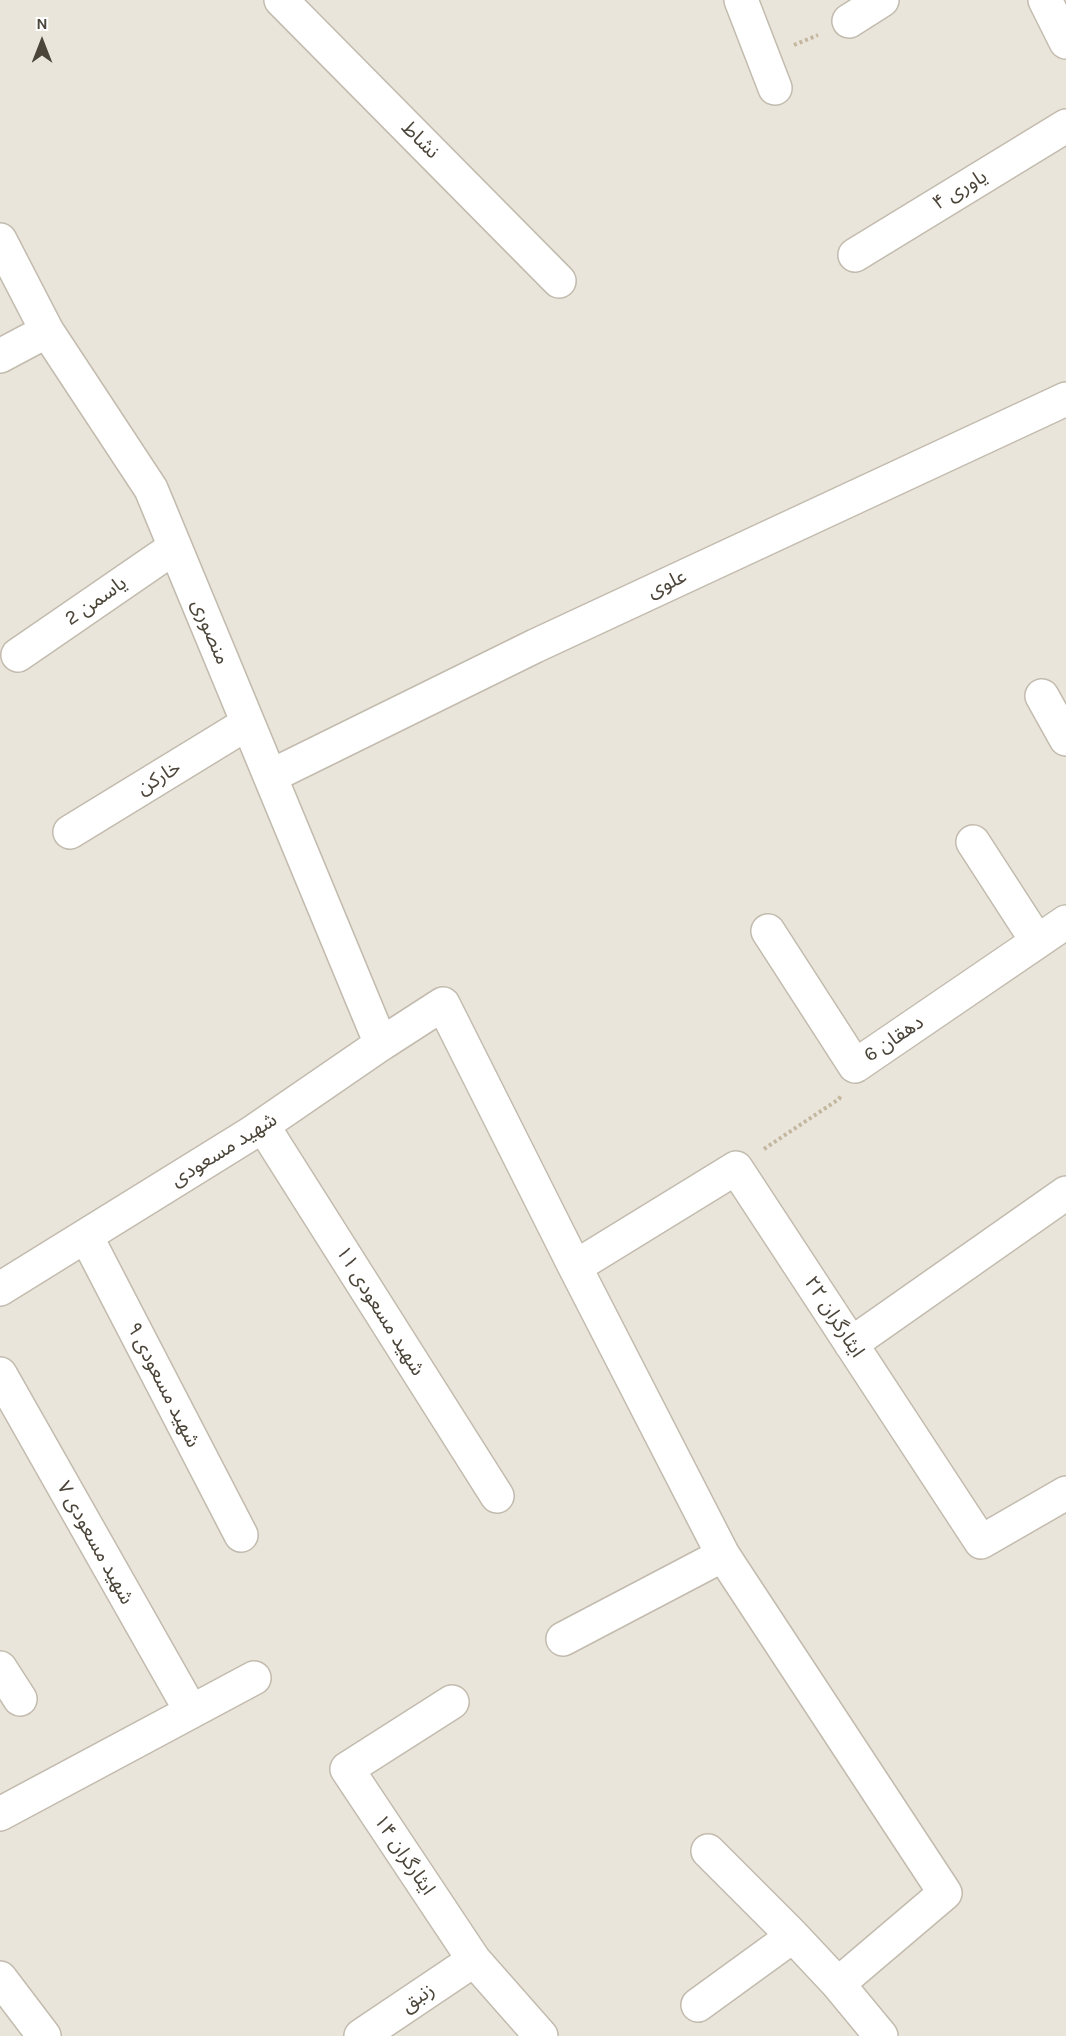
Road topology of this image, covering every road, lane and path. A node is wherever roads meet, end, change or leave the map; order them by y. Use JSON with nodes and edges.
{"nodes":[{"id":1,"x":741,"y":0,"type":"edge"},
{"id":2,"x":882,"y":0,"type":"edge"},
{"id":3,"x":1045,"y":0,"type":"edge"},
{"id":4,"x":297,"y":5,"type":"edge"},
{"id":5,"x":849,"y":21,"type":"joint"},
{"id":6,"x":1066,"y":42,"type":"edge"},
{"id":7,"x":769,"y":74,"type":"joint"},
{"id":8,"x":1066,"y":126,"type":"edge"},
{"id":9,"x":0,"y":240,"type":"edge"},
{"id":10,"x":855,"y":255,"type":"dead end"},
{"id":11,"x":559,"y":281,"type":"dead end"},
{"id":12,"x":47,"y":331,"type":"junction"},
{"id":13,"x":0,"y":356,"type":"edge"},
{"id":14,"x":1066,"y":399,"type":"edge"},
{"id":15,"x":175,"y":547,"type":"junction"},
{"id":16,"x":18,"y":655,"type":"dead end"},
{"id":17,"x":1042,"y":696,"type":"dead end"},
{"id":18,"x":248,"y":723,"type":"junction"},
{"id":19,"x":1066,"y":739,"type":"edge"},
{"id":20,"x":271,"y":776,"type":"junction"},
{"id":21,"x":70,"y":832,"type":"dead end"},
{"id":22,"x":973,"y":842,"type":"dead end"},
{"id":23,"x":1066,"y":922,"type":"edge"},
{"id":24,"x":768,"y":931,"type":"dead end"},
{"id":25,"x":1037,"y":941,"type":"junction"},
{"id":26,"x":381,"y":1044,"type":"junction"},
{"id":27,"x":855,"y":1066,"type":"junction"},
{"id":28,"x":262,"y":1126,"type":"junction"},
{"id":29,"x":736,"y":1168,"type":"junction"},
{"id":30,"x":1066,"y":1193,"type":"edge"},
{"id":31,"x":86,"y":1236,"type":"junction"},
{"id":32,"x":575,"y":1267,"type":"junction"},
{"id":33,"x":0,"y":1288,"type":"edge"},
{"id":34,"x":852,"y":1344,"type":"junction"},
{"id":35,"x":0,"y":1374,"type":"edge"},
{"id":36,"x":1066,"y":1493,"type":"edge"},
{"id":37,"x":497,"y":1496,"type":"dead end"},
{"id":38,"x":241,"y":1535,"type":"dead end"},
{"id":39,"x":723,"y":1555,"type":"junction"},
{"id":40,"x":563,"y":1639,"type":"dead end"},
{"id":41,"x":0,"y":1668,"type":"edge"},
{"id":42,"x":254,"y":1678,"type":"dead end"},
{"id":43,"x":20,"y":1699,"type":"dead end"},
{"id":44,"x":452,"y":1702,"type":"dead end"},
{"id":45,"x":191,"y":1712,"type":"junction"},
{"id":46,"x":0,"y":1814,"type":"edge"},
{"id":47,"x":708,"y":1851,"type":"dead end"},
{"id":48,"x":793,"y":1936,"type":"junction"},
{"id":49,"x":474,"y":1960,"type":"junction"},
{"id":50,"x":0,"y":1978,"type":"edge"},
{"id":51,"x":838,"y":1984,"type":"junction"},
{"id":52,"x":698,"y":2005,"type":"dead end"},
{"id":53,"x":44,"y":2036,"type":"edge"},
{"id":54,"x":361,"y":2036,"type":"edge"},
{"id":55,"x":541,"y":2036,"type":"edge"},
{"id":56,"x":881,"y":2036,"type":"edge"}],
"edges":[{"from":1,"to":7,"type":"street"},
{"from":2,"to":5,"type":"street"},
{"from":3,"to":6,"type":"street"},
{"from":4,"to":11,"type":"street","name":"نشاط"},
{"from":5,"to":7,"type":"path"},
{"from":8,"to":10,"type":"street","name":"یاوری ۴"},
{"from":9,"to":12,"type":"street","name":"منصوری"},
{"from":12,"to":13,"type":"street"},
{"from":12,"to":15,"type":"street","name":"منصوری"},
{"from":14,"to":20,"type":"street","name":"علوی"},
{"from":15,"to":16,"type":"street","name":"یاسمن 2"},
{"from":15,"to":18,"type":"street","name":"منصوری"},
{"from":17,"to":19,"type":"street"},
{"from":18,"to":20,"type":"street","name":"منصوری"},
{"from":18,"to":21,"type":"street","name":"خارکن"},
{"from":20,"to":26,"type":"street","name":"منصوری"},
{"from":22,"to":25,"type":"street"},
{"from":23,"to":25,"type":"street","name":"دهقان 6"},
{"from":24,"to":27,"type":"street","name":"دهقان 6"},
{"from":25,"to":27,"type":"street","name":"دهقان 6"},
{"from":26,"to":28,"type":"street","name":"شهید مسعودی"},
{"from":26,"to":32,"type":"street","name":"شهید مسعودی"},
{"from":27,"to":29,"type":"path"},
{"from":28,"to":31,"type":"street","name":"شهید مسعودی"},
{"from":28,"to":37,"type":"street","name":"شهید مسعودی ۱۱"},
{"from":29,"to":32,"type":"street"},
{"from":29,"to":34,"type":"street","name":"ایثارگران ۲۲"},
{"from":30,"to":34,"type":"street"},
{"from":31,"to":33,"type":"street","name":"شهید مسعودی"},
{"from":31,"to":38,"type":"street","name":"شهید مسعودی ۹"},
{"from":32,"to":39,"type":"street"},
{"from":34,"to":36,"type":"street","name":"ایثارگران ۲۲"},
{"from":35,"to":45,"type":"street","name":"شهید مسعودی ۷"},
{"from":39,"to":40,"type":"street"},
{"from":39,"to":51,"type":"street"},
{"from":41,"to":43,"type":"street"},
{"from":42,"to":45,"type":"street"},
{"from":44,"to":49,"type":"street","name":"ایثارگران ۱۴"},
{"from":45,"to":46,"type":"street"},
{"from":47,"to":48,"type":"street"},
{"from":48,"to":51,"type":"street"},
{"from":48,"to":52,"type":"street"},
{"from":49,"to":54,"type":"street","name":"زنبق"},
{"from":49,"to":55,"type":"street","name":"ایثارگران ۱۴"},
{"from":50,"to":53,"type":"street"},
{"from":51,"to":56,"type":"street"}]}
